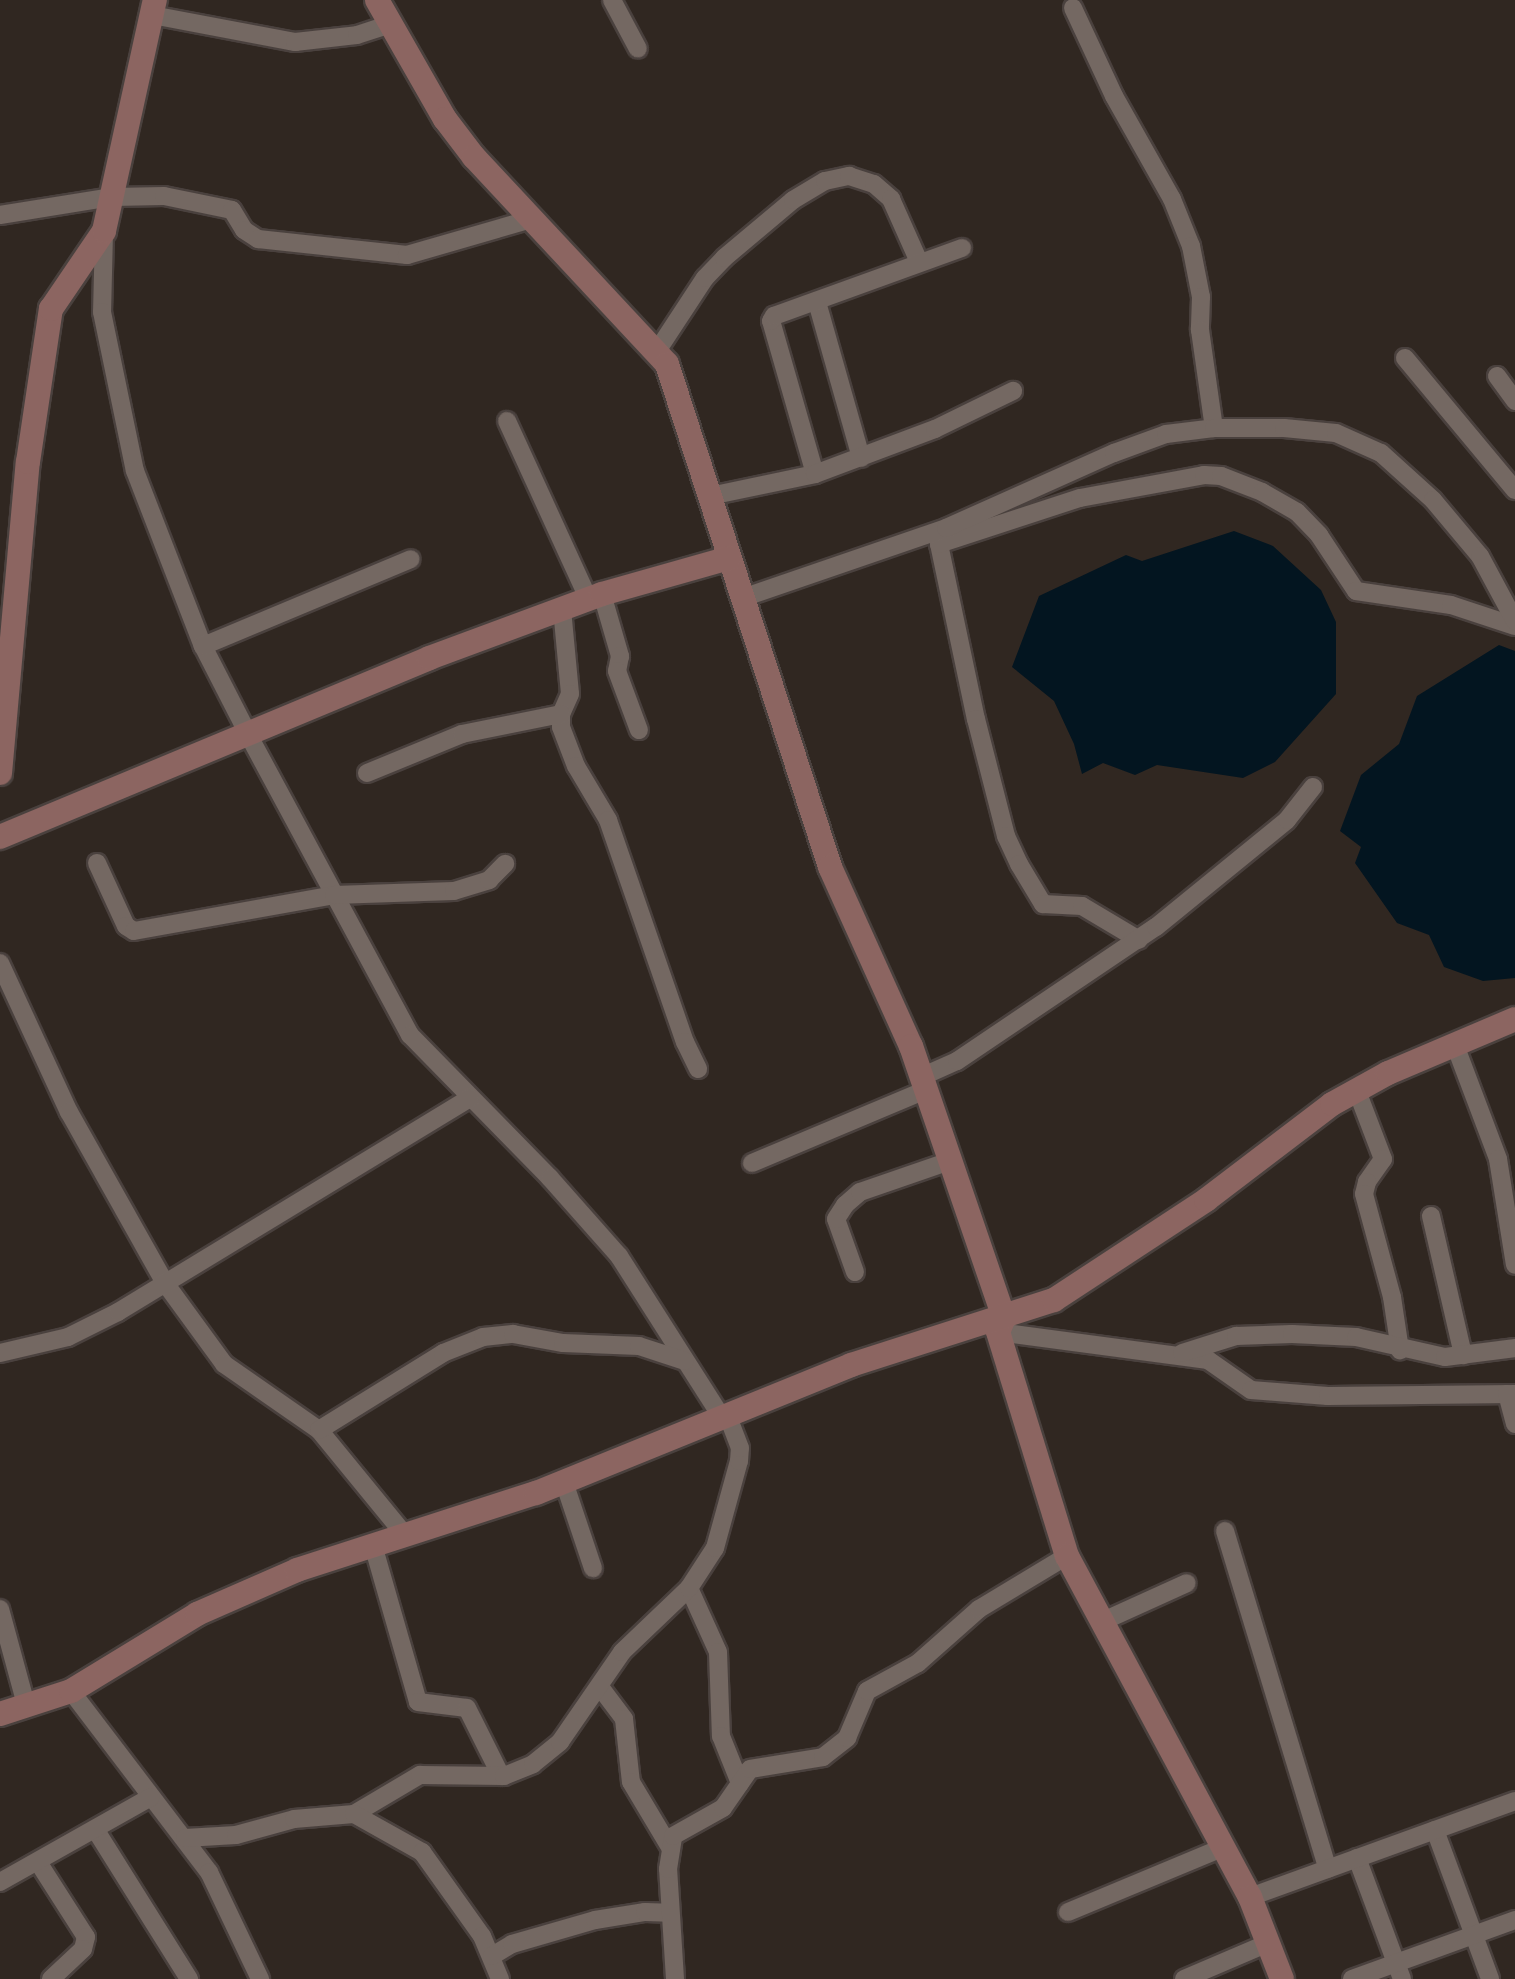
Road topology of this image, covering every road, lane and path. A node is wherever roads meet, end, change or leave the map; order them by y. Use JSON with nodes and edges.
{"nodes":[{"id":1,"x":377,"y":0,"type":"edge"},
{"id":2,"x":612,"y":0,"type":"edge"},
{"id":3,"x":154,"y":8,"type":"edge"},
{"id":4,"x":1073,"y":8,"type":"dead end"},
{"id":5,"x":390,"y":24,"type":"junction"},
{"id":6,"x":638,"y":50,"type":"dead end"},
{"id":7,"x":113,"y":197,"type":"junction"},
{"id":8,"x":0,"y":215,"type":"edge"},
{"id":9,"x":532,"y":219,"type":"junction"},
{"id":10,"x":104,"y":231,"type":"junction"},
{"id":11,"x":962,"y":248,"type":"dead end"},
{"id":12,"x":919,"y":262,"type":"junction"},
{"id":13,"x":817,"y":302,"type":"junction"},
{"id":14,"x":657,"y":351,"type":"junction"},
{"id":15,"x":1405,"y":358,"type":"dead end"},
{"id":16,"x":1497,"y":376,"type":"dead end"},
{"id":17,"x":1013,"y":391,"type":"dead end"},
{"id":18,"x":1515,"y":401,"type":"edge"},
{"id":19,"x":507,"y":421,"type":"dead end"},
{"id":20,"x":1214,"y":428,"type":"junction"},
{"id":21,"x":861,"y":458,"type":"junction"},
{"id":22,"x":815,"y":474,"type":"junction"},
{"id":23,"x":1515,"y":491,"type":"edge"},
{"id":24,"x":710,"y":496,"type":"junction"},
{"id":25,"x":943,"y":536,"type":"junction"},
{"id":26,"x":729,"y":558,"type":"junction"},
{"id":27,"x":411,"y":559,"type":"dead end"},
{"id":28,"x":595,"y":596,"type":"junction"},
{"id":29,"x":745,"y":597,"type":"junction"},
{"id":30,"x":562,"y":609,"type":"junction"},
{"id":31,"x":1515,"y":624,"type":"edge"},
{"id":32,"x":203,"y":646,"type":"junction"},
{"id":33,"x":561,"y":714,"type":"junction"},
{"id":34,"x":639,"y":730,"type":"dead end"},
{"id":35,"x":249,"y":736,"type":"junction"},
{"id":36,"x":367,"y":773,"type":"dead end"},
{"id":37,"x":0,"y":774,"type":"edge"},
{"id":38,"x":1313,"y":787,"type":"dead end"},
{"id":39,"x":0,"y":837,"type":"edge"},
{"id":40,"x":97,"y":863,"type":"dead end"},
{"id":41,"x":505,"y":864,"type":"dead end"},
{"id":42,"x":334,"y":895,"type":"junction"},
{"id":43,"x":1139,"y":940,"type":"junction"},
{"id":44,"x":0,"y":963,"type":"edge"},
{"id":45,"x":1515,"y":1018,"type":"edge"},
{"id":46,"x":1455,"y":1045,"type":"junction"},
{"id":47,"x":698,"y":1069,"type":"dead end"},
{"id":48,"x":924,"y":1083,"type":"junction"},
{"id":49,"x":1357,"y":1091,"type":"junction"},
{"id":50,"x":470,"y":1098,"type":"junction"},
{"id":51,"x":1507,"y":1157,"type":"edge"},
{"id":52,"x":950,"y":1160,"type":"junction"},
{"id":53,"x":752,"y":1163,"type":"dead end"},
{"id":54,"x":1431,"y":1216,"type":"dead end"},
{"id":55,"x":1515,"y":1265,"type":"edge"},
{"id":56,"x":855,"y":1272,"type":"dead end"},
{"id":57,"x":165,"y":1283,"type":"junction"},
{"id":58,"x":1001,"y":1325,"type":"junction"},
{"id":59,"x":1515,"y":1348,"type":"edge"},
{"id":60,"x":1400,"y":1350,"type":"junction"},
{"id":61,"x":0,"y":1353,"type":"edge"},
{"id":62,"x":1175,"y":1355,"type":"junction"},
{"id":63,"x":1463,"y":1355,"type":"junction"},
{"id":64,"x":685,"y":1361,"type":"junction"},
{"id":65,"x":1511,"y":1394,"type":"edge"},
{"id":66,"x":724,"y":1415,"type":"junction"},
{"id":67,"x":1515,"y":1424,"type":"edge"},
{"id":68,"x":319,"y":1430,"type":"junction"},
{"id":69,"x":564,"y":1482,"type":"junction"},
{"id":70,"x":1225,"y":1531,"type":"dead end"},
{"id":71,"x":405,"y":1535,"type":"junction"},
{"id":72,"x":373,"y":1545,"type":"junction"},
{"id":73,"x":1067,"y":1556,"type":"junction"},
{"id":74,"x":593,"y":1568,"type":"dead end"},
{"id":75,"x":1187,"y":1583,"type":"dead end"},
{"id":76,"x":689,"y":1588,"type":"junction"},
{"id":77,"x":0,"y":1609,"type":"edge"},
{"id":78,"x":1101,"y":1622,"type":"junction"},
{"id":79,"x":600,"y":1687,"type":"junction"},
{"id":80,"x":71,"y":1691,"type":"junction"},
{"id":81,"x":26,"y":1705,"type":"junction"},
{"id":82,"x":0,"y":1714,"type":"edge"},
{"id":83,"x":501,"y":1776,"type":"junction"},
{"id":84,"x":740,"y":1783,"type":"junction"},
{"id":85,"x":151,"y":1797,"type":"junction"},
{"id":86,"x":1515,"y":1801,"type":"edge"},
{"id":87,"x":354,"y":1814,"type":"junction"},
{"id":88,"x":95,"y":1829,"type":"junction"},
{"id":89,"x":1435,"y":1830,"type":"junction"},
{"id":90,"x":186,"y":1838,"type":"junction"},
{"id":91,"x":1222,"y":1848,"type":"junction"},
{"id":92,"x":671,"y":1849,"type":"junction"},
{"id":93,"x":1357,"y":1858,"type":"junction"},
{"id":94,"x":38,"y":1862,"type":"junction"},
{"id":95,"x":1328,"y":1869,"type":"junction"},
{"id":96,"x":0,"y":1882,"type":"edge"},
{"id":97,"x":1250,"y":1897,"type":"junction"},
{"id":98,"x":1068,"y":1912,"type":"dead end"},
{"id":99,"x":669,"y":1913,"type":"junction"},
{"id":100,"x":1515,"y":1920,"type":"edge"},
{"id":101,"x":1474,"y":1935,"type":"junction"},
{"id":102,"x":1268,"y":1943,"type":"junction"},
{"id":103,"x":492,"y":1956,"type":"junction"},
{"id":104,"x":1399,"y":1971,"type":"edge"},
{"id":105,"x":51,"y":1979,"type":"edge"},
{"id":106,"x":189,"y":1979,"type":"edge"},
{"id":107,"x":260,"y":1979,"type":"edge"},
{"id":108,"x":500,"y":1979,"type":"edge"},
{"id":109,"x":676,"y":1979,"type":"edge"},
{"id":110,"x":1184,"y":1979,"type":"edge"},
{"id":111,"x":1282,"y":1979,"type":"edge"},
{"id":112,"x":1352,"y":1979,"type":"edge"},
{"id":113,"x":1490,"y":1979,"type":"edge"}],
"edges":[{"from":1,"to":5,"type":"street"},
{"from":2,"to":6,"type":"street"},
{"from":3,"to":5,"type":"street"},
{"from":3,"to":7,"type":"street"},
{"from":4,"to":20,"type":"street"},
{"from":5,"to":9,"type":"street"},
{"from":7,"to":8,"type":"street"},
{"from":7,"to":9,"type":"street"},
{"from":7,"to":10,"type":"street"},
{"from":9,"to":14,"type":"street"},
{"from":10,"to":32,"type":"street"},
{"from":10,"to":37,"type":"street"},
{"from":11,"to":12,"type":"street"},
{"from":12,"to":13,"type":"street"},
{"from":12,"to":14,"type":"street"},
{"from":13,"to":21,"type":"street"},
{"from":13,"to":22,"type":"street"},
{"from":14,"to":24,"type":"street"},
{"from":15,"to":23,"type":"street"},
{"from":16,"to":18,"type":"street"},
{"from":17,"to":21,"type":"street"},
{"from":19,"to":28,"type":"street"},
{"from":20,"to":25,"type":"street"},
{"from":20,"to":31,"type":"street"},
{"from":21,"to":22,"type":"street"},
{"from":22,"to":24,"type":"street"},
{"from":24,"to":26,"type":"street"},
{"from":25,"to":29,"type":"street"},
{"from":25,"to":31,"type":"street"},
{"from":25,"to":43,"type":"street"},
{"from":26,"to":28,"type":"street"},
{"from":26,"to":29,"type":"street"},
{"from":27,"to":32,"type":"street"},
{"from":28,"to":30,"type":"street"},
{"from":28,"to":34,"type":"street"},
{"from":29,"to":48,"type":"street"},
{"from":30,"to":33,"type":"street"},
{"from":30,"to":35,"type":"street"},
{"from":32,"to":35,"type":"street"},
{"from":33,"to":36,"type":"street"},
{"from":33,"to":47,"type":"street"},
{"from":35,"to":39,"type":"street"},
{"from":35,"to":42,"type":"street"},
{"from":38,"to":43,"type":"street"},
{"from":40,"to":42,"type":"street"},
{"from":41,"to":42,"type":"street"},
{"from":42,"to":50,"type":"street"},
{"from":43,"to":48,"type":"street"},
{"from":44,"to":57,"type":"street"},
{"from":45,"to":46,"type":"street"},
{"from":46,"to":49,"type":"street"},
{"from":46,"to":51,"type":"street"},
{"from":48,"to":52,"type":"street"},
{"from":48,"to":53,"type":"street"},
{"from":49,"to":58,"type":"street"},
{"from":49,"to":60,"type":"street"},
{"from":50,"to":57,"type":"street"},
{"from":50,"to":64,"type":"street"},
{"from":51,"to":55,"type":"street"},
{"from":52,"to":56,"type":"street"},
{"from":52,"to":58,"type":"street"},
{"from":54,"to":63,"type":"street"},
{"from":57,"to":61,"type":"street"},
{"from":57,"to":68,"type":"street"},
{"from":58,"to":62,"type":"street"},
{"from":58,"to":66,"type":"street"},
{"from":58,"to":73,"type":"street"},
{"from":59,"to":63,"type":"street"},
{"from":60,"to":62,"type":"street"},
{"from":60,"to":63,"type":"street"},
{"from":62,"to":65,"type":"street"},
{"from":64,"to":66,"type":"street"},
{"from":64,"to":68,"type":"street"},
{"from":65,"to":67,"type":"street"},
{"from":66,"to":69,"type":"street"},
{"from":66,"to":76,"type":"street"},
{"from":68,"to":71,"type":"street"},
{"from":69,"to":71,"type":"street"},
{"from":69,"to":74,"type":"street"},
{"from":70,"to":95,"type":"street"},
{"from":71,"to":72,"type":"street"},
{"from":72,"to":80,"type":"street"},
{"from":72,"to":83,"type":"street"},
{"from":73,"to":78,"type":"street"},
{"from":73,"to":84,"type":"street"},
{"from":75,"to":78,"type":"street"},
{"from":76,"to":79,"type":"street"},
{"from":76,"to":84,"type":"street"},
{"from":77,"to":81,"type":"street"},
{"from":78,"to":91,"type":"street"},
{"from":79,"to":83,"type":"street"},
{"from":79,"to":92,"type":"street"},
{"from":80,"to":81,"type":"street"},
{"from":80,"to":85,"type":"street"},
{"from":81,"to":82,"type":"street"},
{"from":83,"to":87,"type":"street"},
{"from":84,"to":92,"type":"street"},
{"from":85,"to":88,"type":"street"},
{"from":85,"to":90,"type":"street"},
{"from":86,"to":89,"type":"street"},
{"from":87,"to":90,"type":"street"},
{"from":87,"to":103,"type":"street"},
{"from":88,"to":94,"type":"street"},
{"from":88,"to":106,"type":"street"},
{"from":89,"to":93,"type":"street"},
{"from":89,"to":101,"type":"street"},
{"from":90,"to":107,"type":"street"},
{"from":91,"to":97,"type":"street"},
{"from":91,"to":98,"type":"street"},
{"from":92,"to":99,"type":"street"},
{"from":93,"to":95,"type":"street"},
{"from":93,"to":104,"type":"street"},
{"from":94,"to":96,"type":"street"},
{"from":94,"to":105,"type":"street"},
{"from":95,"to":97,"type":"street"},
{"from":97,"to":102,"type":"street"},
{"from":99,"to":103,"type":"street"},
{"from":99,"to":109,"type":"street"},
{"from":100,"to":101,"type":"street"},
{"from":101,"to":104,"type":"street"},
{"from":101,"to":113,"type":"street"},
{"from":102,"to":110,"type":"street"},
{"from":102,"to":111,"type":"street"},
{"from":103,"to":108,"type":"street"},
{"from":104,"to":112,"type":"street"}]}
